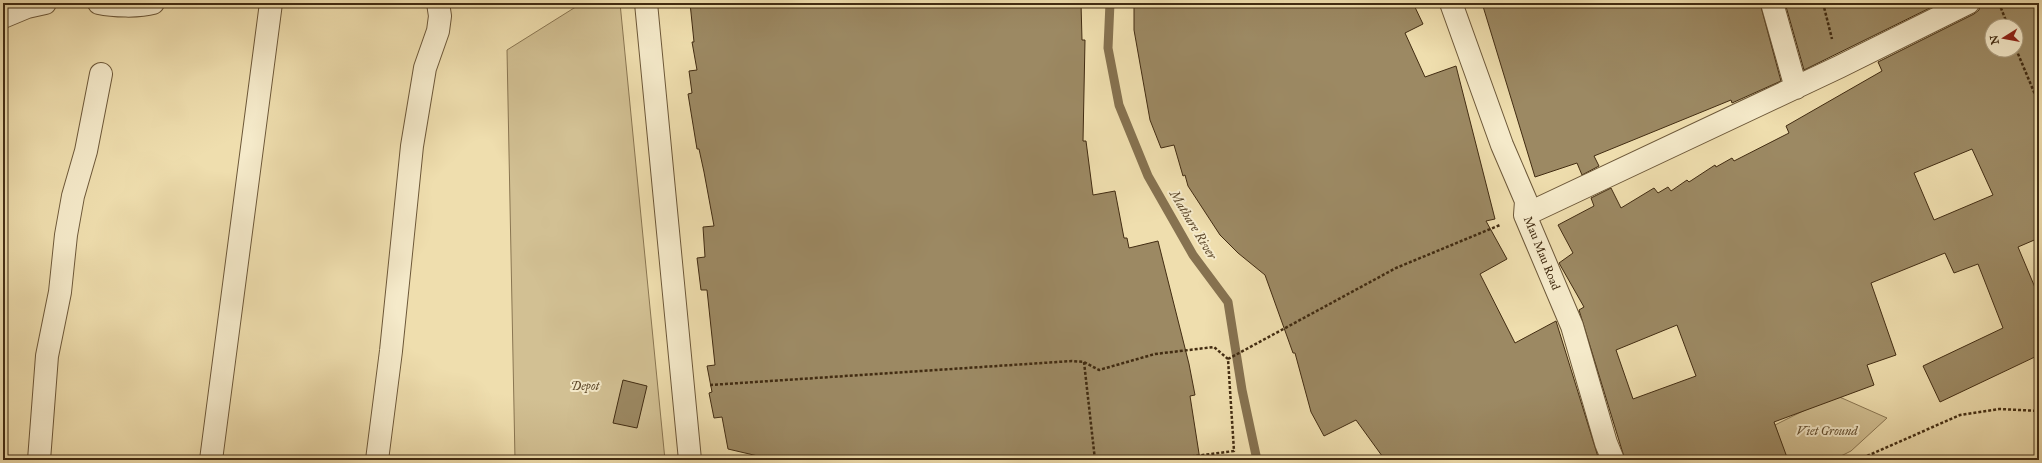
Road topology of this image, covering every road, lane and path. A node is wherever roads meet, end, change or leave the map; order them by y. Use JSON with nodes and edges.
{"nodes":[{"id":1,"x":45,"y":3,"type":"edge"},
{"id":2,"x":98,"y":3,"type":"edge"},
{"id":3,"x":153,"y":3,"type":"edge"},
{"id":4,"x":271,"y":3,"type":"edge"},
{"id":5,"x":438,"y":3,"type":"edge"},
{"id":6,"x":646,"y":3,"type":"edge"},
{"id":7,"x":1451,"y":3,"type":"edge"},
{"id":8,"x":1772,"y":3,"type":"edge"},
{"id":9,"x":1823,"y":3,"type":"edge"},
{"id":10,"x":1968,"y":3,"type":"edge"},
{"id":11,"x":1998,"y":3,"type":"edge"},
{"id":12,"x":3,"y":17,"type":"edge"},
{"id":13,"x":2005,"y":18,"type":"edge"},
{"id":14,"x":2020,"y":58,"type":"edge"},
{"id":15,"x":1839,"y":67,"type":"junction"},
{"id":16,"x":101,"y":74,"type":"dead end"},
{"id":17,"x":1796,"y":88,"type":"junction"},
{"id":18,"x":2039,"y":104,"type":"edge"},
{"id":19,"x":1525,"y":215,"type":"junction"},
{"id":20,"x":1228,"y":359,"type":"junction"},
{"id":21,"x":1084,"y":362,"type":"junction"},
{"id":22,"x":683,"y":387,"type":"junction"},
{"id":23,"x":2039,"y":411,"type":"edge"},
{"id":24,"x":39,"y":460,"type":"edge"},
{"id":25,"x":211,"y":460,"type":"edge"},
{"id":26,"x":377,"y":460,"type":"edge"},
{"id":27,"x":690,"y":460,"type":"edge"},
{"id":28,"x":1095,"y":460,"type":"edge"},
{"id":29,"x":1164,"y":460,"type":"edge"},
{"id":30,"x":1613,"y":460,"type":"edge"},
{"id":31,"x":1858,"y":460,"type":"edge"}],
"edges":[{"from":1,"to":12,"type":"street"},
{"from":2,"to":3,"type":"street"},
{"from":4,"to":25,"type":"street"},
{"from":5,"to":26,"type":"street"},
{"from":6,"to":22,"type":"street"},
{"from":7,"to":19,"type":"street","name":"Mau Mau Road"},
{"from":8,"to":17,"type":"street"},
{"from":9,"to":15,"type":"path"},
{"from":10,"to":15,"type":"street"},
{"from":11,"to":13,"type":"path"},
{"from":14,"to":18,"type":"path"},
{"from":15,"to":17,"type":"street"},
{"from":16,"to":24,"type":"street"},
{"from":17,"to":19,"type":"street"},
{"from":19,"to":20,"type":"path"},
{"from":19,"to":30,"type":"street","name":"Mau Mau Road"},
{"from":20,"to":21,"type":"path"},
{"from":20,"to":29,"type":"path"},
{"from":21,"to":22,"type":"path"},
{"from":21,"to":28,"type":"path"},
{"from":22,"to":27,"type":"street"},
{"from":23,"to":31,"type":"path"}]}
